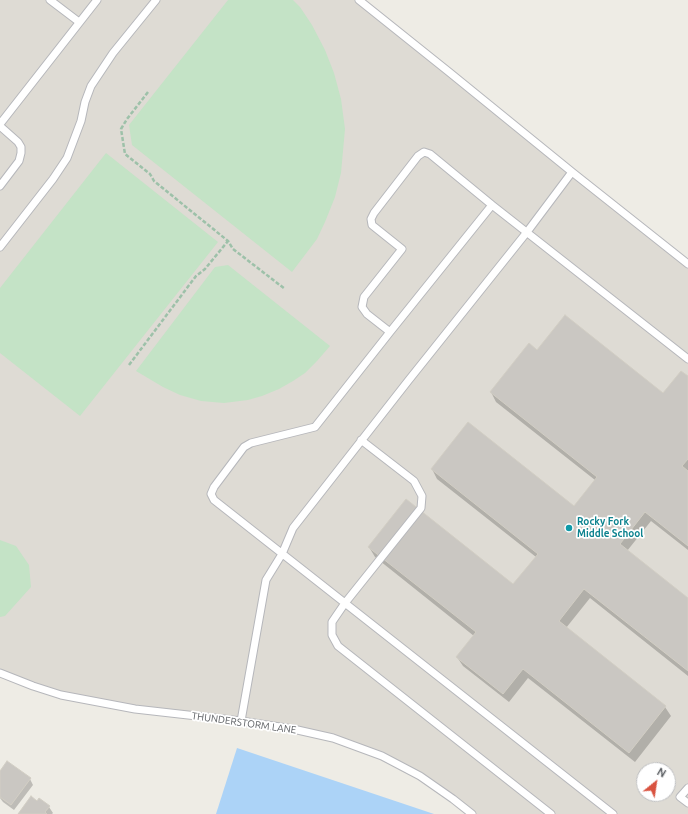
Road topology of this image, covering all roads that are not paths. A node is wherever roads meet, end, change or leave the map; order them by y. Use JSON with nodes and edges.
{"nodes":[{"id":1,"x":50,"y":0,"type":"edge"},
{"id":2,"x":97,"y":0,"type":"edge"},
{"id":3,"x":156,"y":0,"type":"edge"},
{"id":4,"x":359,"y":0,"type":"edge"},
{"id":5,"x":79,"y":22,"type":"junction"},
{"id":6,"x":0,"y":125,"type":"edge"},
{"id":7,"x":572,"y":172,"type":"junction"},
{"id":8,"x":0,"y":186,"type":"edge"},
{"id":9,"x":492,"y":205,"type":"junction"},
{"id":10,"x":527,"y":232,"type":"junction"},
{"id":11,"x":0,"y":246,"type":"edge"},
{"id":12,"x":688,"y":264,"type":"edge"},
{"id":13,"x":390,"y":332,"type":"junction"},
{"id":14,"x":688,"y":359,"type":"edge"},
{"id":15,"x":362,"y":440,"type":"junction"},
{"id":16,"x":282,"y":554,"type":"junction"},
{"id":17,"x":345,"y":603,"type":"junction"},
{"id":18,"x":0,"y":673,"type":"edge"},
{"id":19,"x":241,"y":721,"type":"junction"},
{"id":20,"x":688,"y":788,"type":"edge"},
{"id":21,"x":688,"y":803,"type":"edge"},
{"id":22,"x":472,"y":814,"type":"edge"},
{"id":23,"x":551,"y":814,"type":"edge"},
{"id":24,"x":613,"y":814,"type":"edge"}],
"edges":[{"from":1,"to":5,"type":"lane"},
{"from":2,"to":5,"type":"lane"},
{"from":3,"to":11,"type":"lane"},
{"from":4,"to":7,"type":"lane"},
{"from":5,"to":6,"type":"lane"},
{"from":6,"to":8,"type":"lane"},
{"from":7,"to":10,"type":"lane"},
{"from":7,"to":12,"type":"lane"},
{"from":9,"to":10,"type":"lane"},
{"from":9,"to":13,"type":"lane"},
{"from":9,"to":13,"type":"lane"},
{"from":10,"to":14,"type":"lane"},
{"from":10,"to":15,"type":"lane"},
{"from":13,"to":16,"type":"lane"},
{"from":15,"to":16,"type":"lane"},
{"from":15,"to":17,"type":"lane"},
{"from":16,"to":17,"type":"lane"},
{"from":16,"to":19,"type":"lane"},
{"from":17,"to":23,"type":"lane"},
{"from":17,"to":24,"type":"lane"},
{"from":18,"to":19,"type":"lane","name":"THUNDERSTORM LANE"},
{"from":19,"to":22,"type":"lane","name":"THUNDERSTORM LANE"},
{"from":20,"to":21,"type":"lane"}]}
